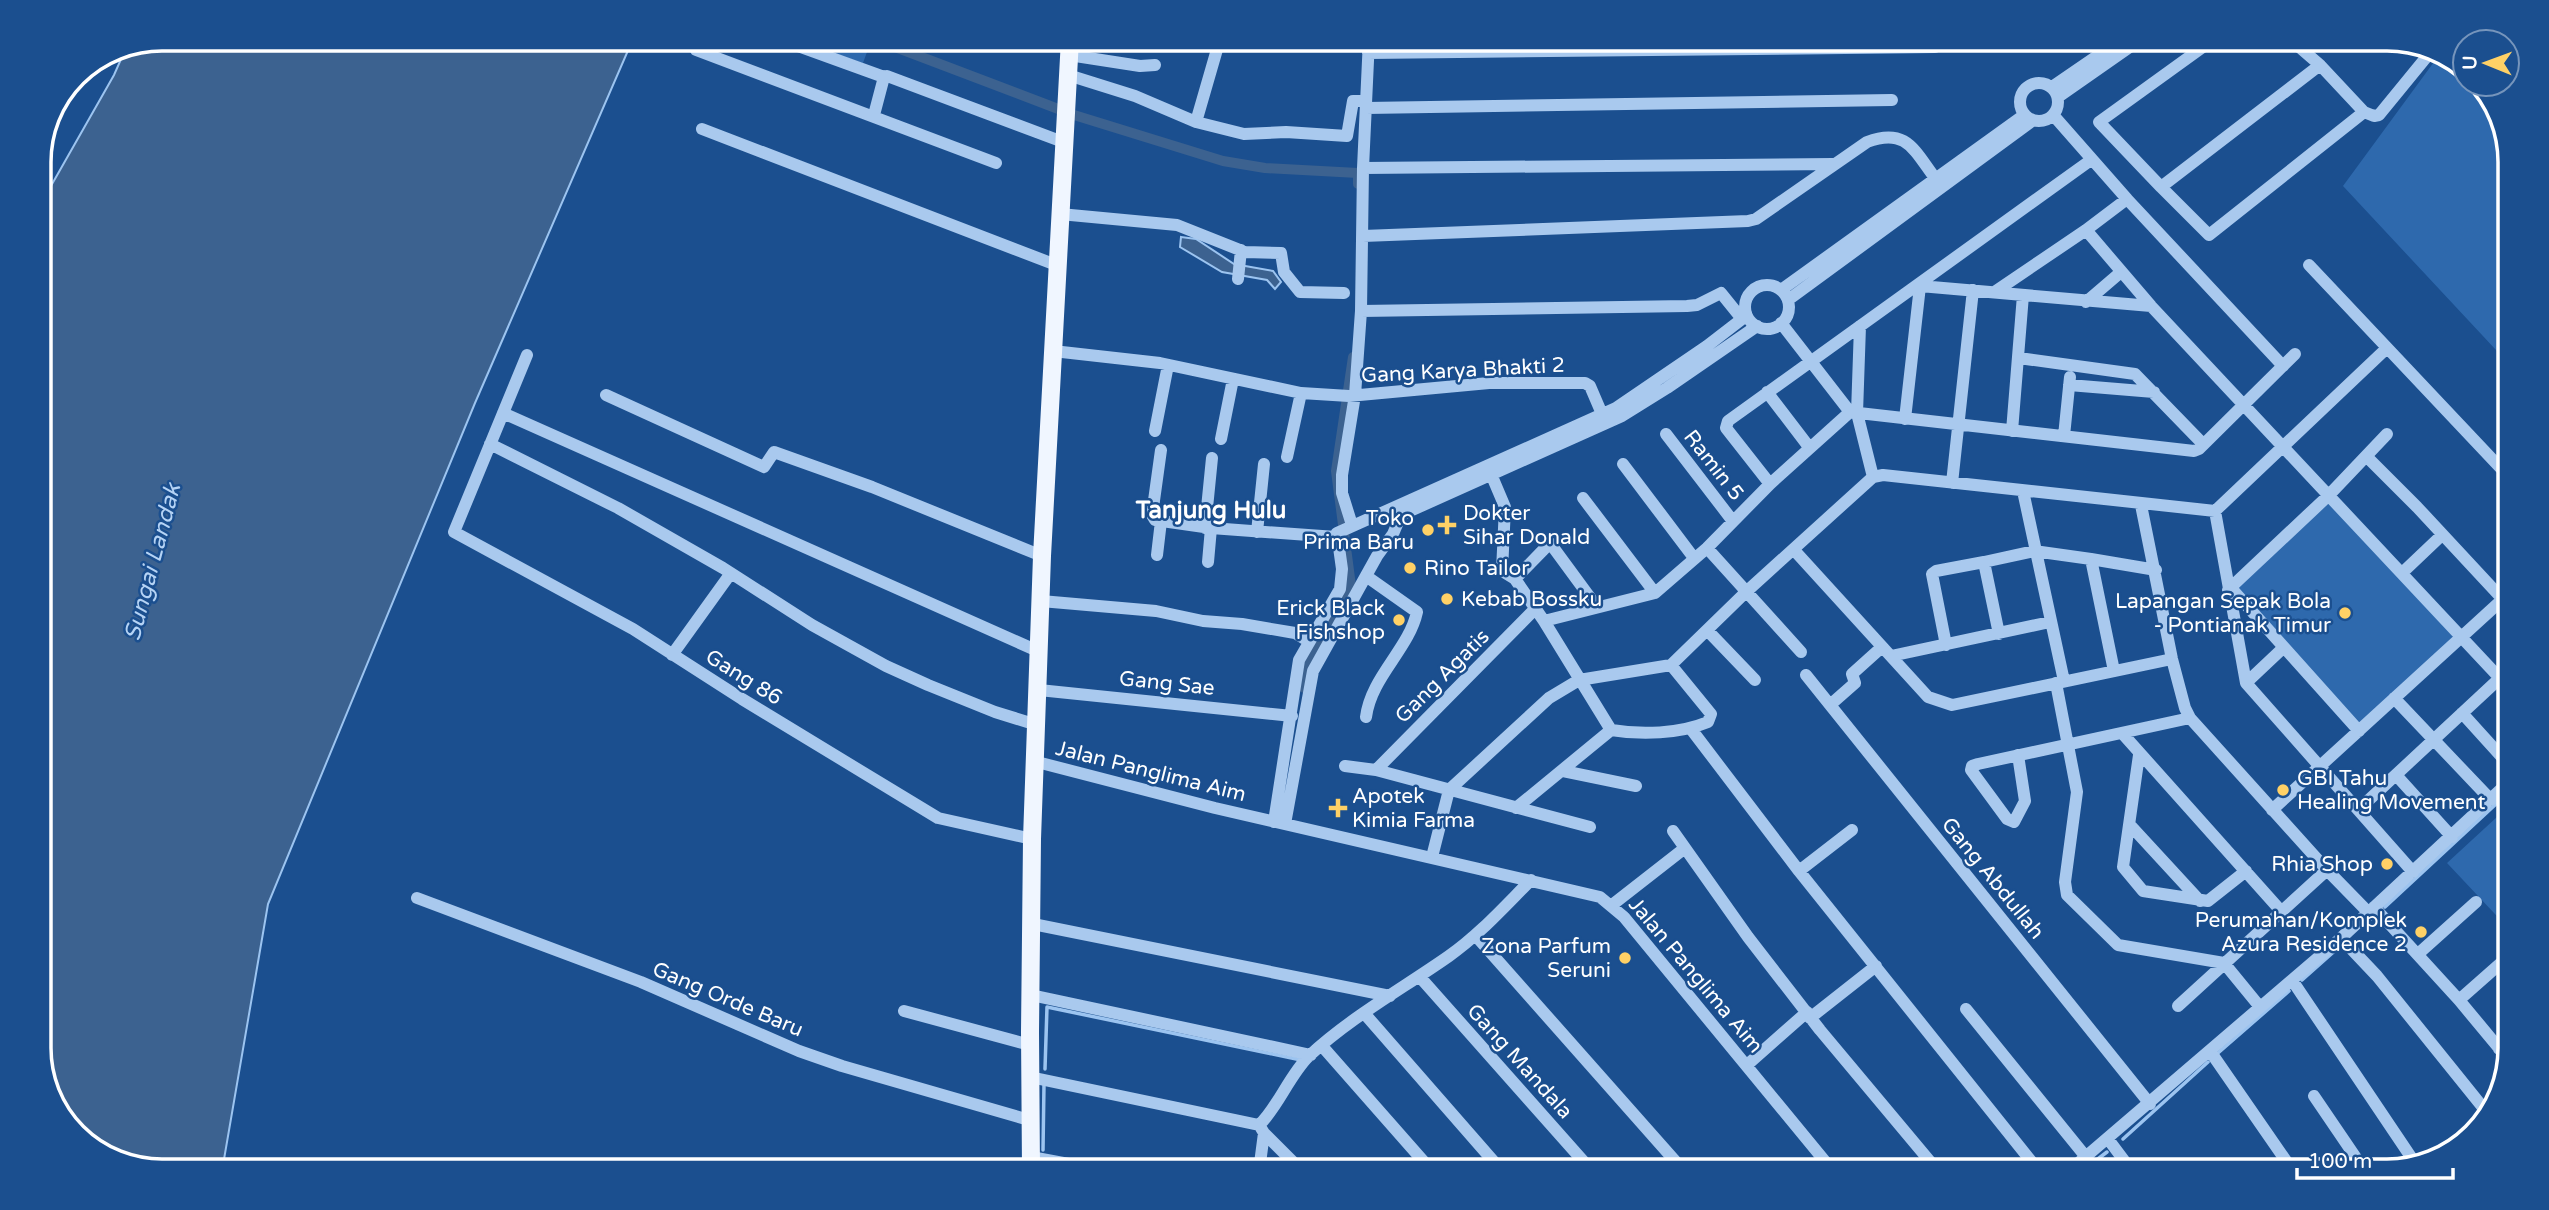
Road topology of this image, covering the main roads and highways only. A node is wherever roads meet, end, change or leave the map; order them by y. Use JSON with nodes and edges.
{"nodes":[{"id":1,"x":1070,"y":51,"type":"edge"},
{"id":2,"x":1031,"y":1159,"type":"edge"}],
"edges":[{"from":1,"to":2,"type":"main road"}]}
